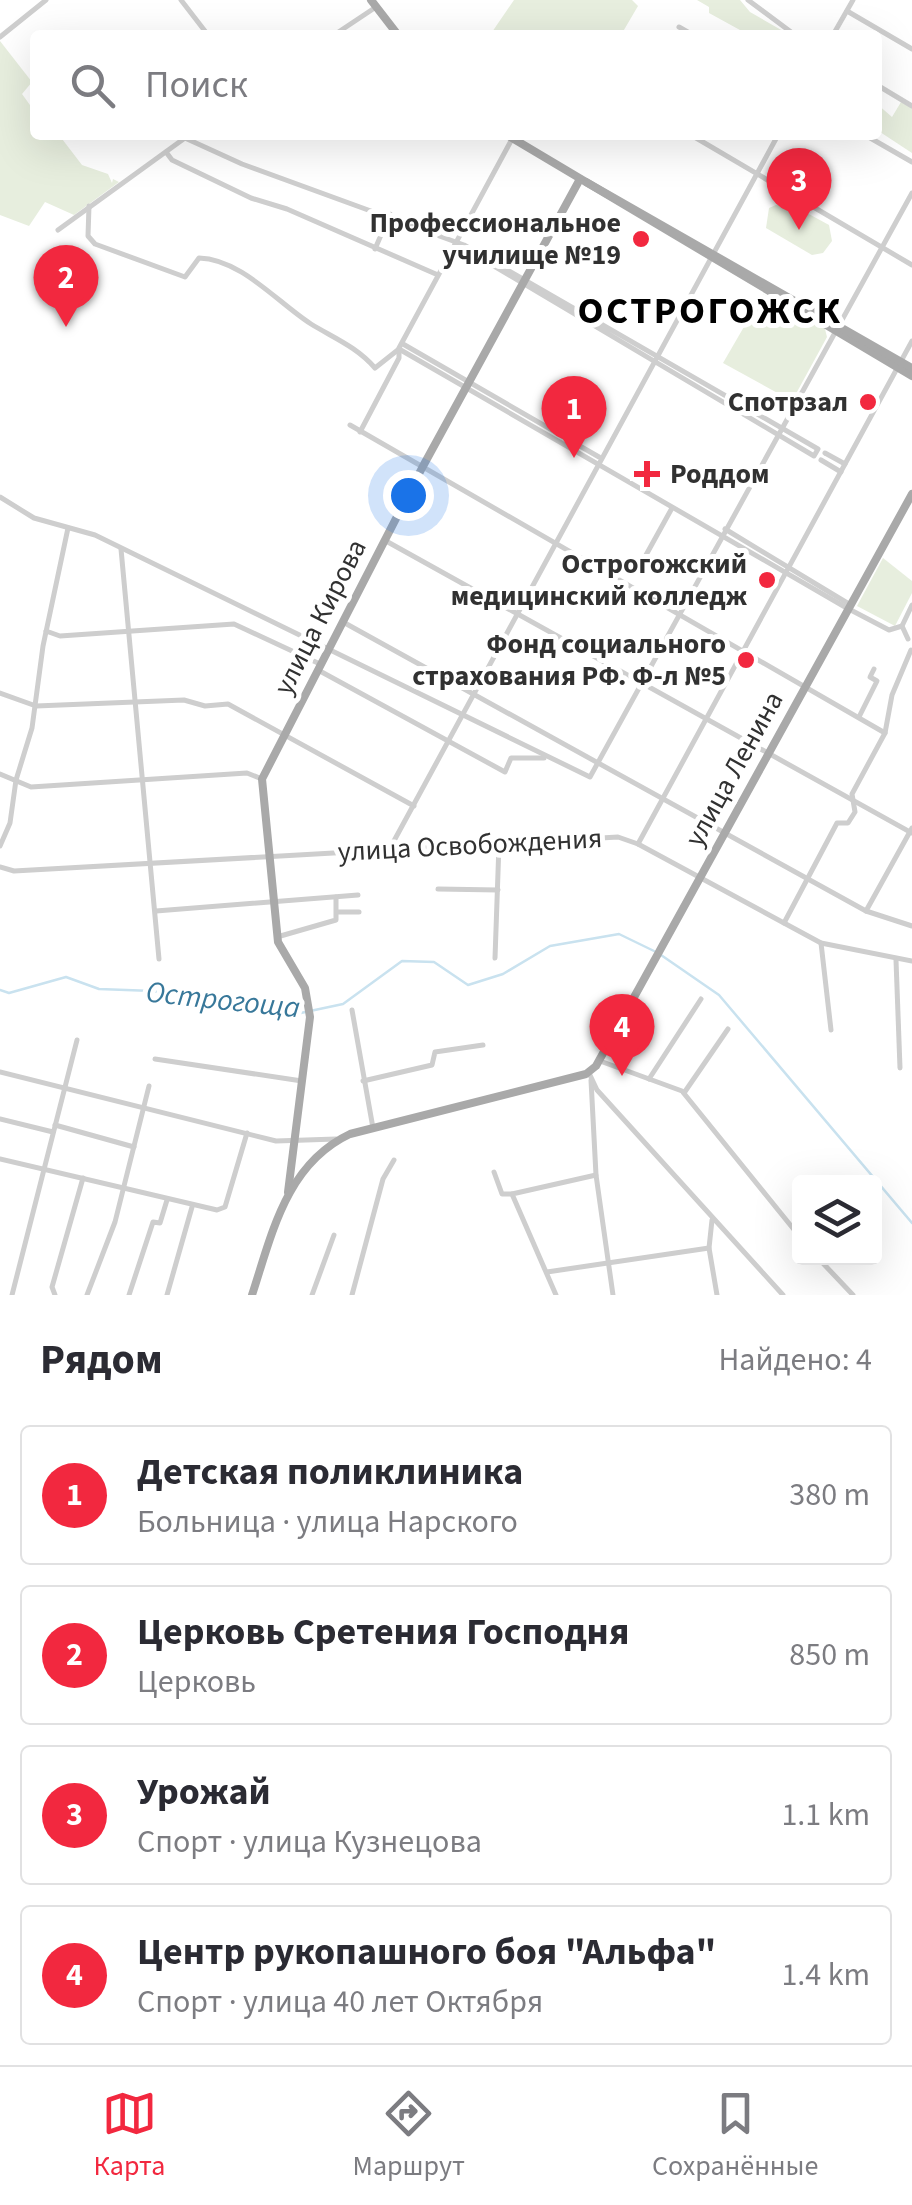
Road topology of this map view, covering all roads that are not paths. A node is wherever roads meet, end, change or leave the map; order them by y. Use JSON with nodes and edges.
{"nodes":[{"id":1,"x":46,"y":0,"type":"edge"},
{"id":2,"x":181,"y":0,"type":"edge"},
{"id":3,"x":748,"y":0,"type":"edge"},
{"id":4,"x":853,"y":0,"type":"edge"},
{"id":5,"x":374,"y":3,"type":"edge"},
{"id":6,"x":847,"y":11,"type":"junction"},
{"id":7,"x":679,"y":27,"type":"dead end"},
{"id":8,"x":204,"y":30,"type":"edge"},
{"id":9,"x":340,"y":30,"type":"edge"},
{"id":10,"x":394,"y":30,"type":"edge"},
{"id":11,"x":684,"y":30,"type":"edge"},
{"id":12,"x":788,"y":30,"type":"edge"},
{"id":13,"x":837,"y":30,"type":"edge"},
{"id":14,"x":880,"y":30,"type":"edge"},
{"id":15,"x":882,"y":31,"type":"edge"},
{"id":16,"x":0,"y":37,"type":"edge"},
{"id":17,"x":912,"y":49,"type":"edge"},
{"id":18,"x":882,"y":89,"type":"edge"},
{"id":19,"x":912,"y":106,"type":"edge"},
{"id":20,"x":182,"y":140,"type":"edge"},
{"id":21,"x":193,"y":140,"type":"edge"},
{"id":22,"x":199,"y":140,"type":"edge"},
{"id":23,"x":508,"y":140,"type":"edge"},
{"id":24,"x":515,"y":140,"type":"edge"},
{"id":25,"x":699,"y":140,"type":"edge"},
{"id":26,"x":775,"y":140,"type":"edge"},
{"id":27,"x":874,"y":140,"type":"edge"},
{"id":28,"x":201,"y":146,"type":"junction"},
{"id":29,"x":166,"y":152,"type":"junction"},
{"id":30,"x":912,"y":162,"type":"edge"},
{"id":31,"x":757,"y":174,"type":"junction"},
{"id":32,"x":582,"y":180,"type":"junction"},
{"id":33,"x":912,"y":193,"type":"edge"},
{"id":34,"x":88,"y":206,"type":"junction"},
{"id":35,"x":390,"y":214,"type":"junction"},
{"id":36,"x":58,"y":230,"type":"dead end"},
{"id":37,"x":456,"y":243,"type":"junction"},
{"id":38,"x":882,"y":248,"type":"junction"},
{"id":39,"x":375,"y":249,"type":"junction"},
{"id":40,"x":711,"y":255,"type":"junction"},
{"id":41,"x":912,"y":265,"type":"edge"},
{"id":42,"x":438,"y":275,"type":"junction"},
{"id":43,"x":523,"y":283,"type":"junction"},
{"id":44,"x":837,"y":328,"type":"junction"},
{"id":45,"x":912,"y":341,"type":"edge"},
{"id":46,"x":400,"y":346,"type":"junction"},
{"id":47,"x":654,"y":358,"type":"junction"},
{"id":48,"x":900,"y":364,"type":"junction"},
{"id":49,"x":912,"y":368,"type":"edge"},
{"id":50,"x":912,"y":376,"type":"edge"},
{"id":51,"x":468,"y":385,"type":"junction"},
{"id":52,"x":350,"y":425,"type":"dead end"},
{"id":53,"x":780,"y":431,"type":"junction"},
{"id":54,"x":360,"y":432,"type":"junction"},
{"id":55,"x":598,"y":460,"type":"junction"},
{"id":56,"x":845,"y":464,"type":"junction"},
{"id":57,"x":422,"y":468,"type":"junction"},
{"id":58,"x":841,"y":472,"type":"junction"},
{"id":59,"x":912,"y":494,"type":"edge"},
{"id":60,"x":0,"y":497,"type":"edge"},
{"id":61,"x":672,"y":508,"type":"junction"},
{"id":62,"x":68,"y":528,"type":"junction"},
{"id":63,"x":723,"y":533,"type":"junction"},
{"id":64,"x":384,"y":540,"type":"junction"},
{"id":65,"x":554,"y":543,"type":"junction"},
{"id":66,"x":121,"y":547,"type":"junction"},
{"id":67,"x":646,"y":556,"type":"dead end"},
{"id":68,"x":788,"y":570,"type":"junction"},
{"id":69,"x":912,"y":605,"type":"edge"},
{"id":70,"x":850,"y":607,"type":"junction"},
{"id":71,"x":680,"y":614,"type":"junction"},
{"id":72,"x":517,"y":615,"type":"junction"},
{"id":73,"x":342,"y":621,"type":"junction"},
{"id":74,"x":902,"y":626,"type":"junction"},
{"id":75,"x":127,"y":630,"type":"junction"},
{"id":76,"x":46,"y":631,"type":"junction"},
{"id":77,"x":908,"y":640,"type":"dead end"},
{"id":78,"x":328,"y":650,"type":"junction"},
{"id":79,"x":911,"y":650,"type":"edge"},
{"id":80,"x":743,"y":652,"type":"junction"},
{"id":81,"x":319,"y":667,"type":"junction"},
{"id":82,"x":874,"y":669,"type":"dead end"},
{"id":83,"x":642,"y":683,"type":"junction"},
{"id":84,"x":804,"y":687,"type":"junction"},
{"id":85,"x":0,"y":694,"type":"edge"},
{"id":86,"x":474,"y":694,"type":"junction"},
{"id":87,"x":134,"y":701,"type":"junction"},
{"id":88,"x":36,"y":706,"type":"junction"},
{"id":89,"x":462,"y":716,"type":"junction"},
{"id":90,"x":858,"y":718,"type":"junction"},
{"id":91,"x":707,"y":719,"type":"junction"},
{"id":92,"x":885,"y":733,"type":"junction"},
{"id":93,"x":285,"y":735,"type":"junction"},
{"id":94,"x":448,"y":743,"type":"junction"},
{"id":95,"x":768,"y":753,"type":"junction"},
{"id":96,"x":545,"y":758,"type":"junction"},
{"id":97,"x":598,"y":764,"type":"junction"},
{"id":98,"x":0,"y":774,"type":"edge"},
{"id":99,"x":262,"y":779,"type":"junction"},
{"id":100,"x":16,"y":780,"type":"junction"},
{"id":101,"x":143,"y":780,"type":"junction"},
{"id":102,"x":662,"y":798,"type":"junction"},
{"id":103,"x":854,"y":800,"type":"junction"},
{"id":104,"x":414,"y":806,"type":"junction"},
{"id":105,"x":911,"y":831,"type":"edge"},
{"id":106,"x":724,"y":832,"type":"junction"},
{"id":107,"x":499,"y":844,"type":"junction"},
{"id":108,"x":638,"y":844,"type":"junction"},
{"id":109,"x":0,"y":846,"type":"edge"},
{"id":110,"x":389,"y":850,"type":"junction"},
{"id":111,"x":268,"y":857,"type":"junction"},
{"id":112,"x":151,"y":865,"type":"junction"},
{"id":113,"x":0,"y":867,"type":"edge"},
{"id":114,"x":700,"y":877,"type":"junction"},
{"id":115,"x":807,"y":878,"type":"junction"},
{"id":116,"x":438,"y":890,"type":"dead end"},
{"id":117,"x":498,"y":890,"type":"junction"},
{"id":118,"x":358,"y":895,"type":"dead end"},
{"id":119,"x":336,"y":897,"type":"junction"},
{"id":120,"x":274,"y":903,"type":"junction"},
{"id":121,"x":156,"y":911,"type":"junction"},
{"id":122,"x":866,"y":911,"type":"junction"},
{"id":123,"x":338,"y":912,"type":"junction"},
{"id":124,"x":359,"y":912,"type":"dead end"},
{"id":125,"x":784,"y":923,"type":"junction"},
{"id":126,"x":912,"y":926,"type":"edge"},
{"id":127,"x":277,"y":936,"type":"junction"},
{"id":128,"x":820,"y":943,"type":"junction"},
{"id":129,"x":495,"y":958,"type":"dead end"},
{"id":130,"x":158,"y":959,"type":"dead end"},
{"id":131,"x":896,"y":960,"type":"junction"},
{"id":132,"x":912,"y":961,"type":"edge"},
{"id":133,"x":701,"y":999,"type":"dead end"},
{"id":134,"x":352,"y":1010,"type":"dead end"},
{"id":135,"x":728,"y":1029,"type":"dead end"},
{"id":136,"x":831,"y":1030,"type":"dead end"},
{"id":137,"x":77,"y":1040,"type":"dead end"},
{"id":138,"x":484,"y":1045,"type":"dead end"},
{"id":139,"x":156,"y":1059,"type":"dead end"},
{"id":140,"x":900,"y":1068,"type":"dead end"},
{"id":141,"x":592,"y":1071,"type":"junction"},
{"id":142,"x":0,"y":1072,"type":"edge"},
{"id":143,"x":650,"y":1079,"type":"junction"},
{"id":144,"x":363,"y":1080,"type":"junction"},
{"id":145,"x":302,"y":1081,"type":"junction"},
{"id":146,"x":148,"y":1086,"type":"dead end"},
{"id":147,"x":65,"y":1087,"type":"junction"},
{"id":148,"x":684,"y":1094,"type":"junction"},
{"id":149,"x":144,"y":1106,"type":"junction"},
{"id":150,"x":0,"y":1119,"type":"edge"},
{"id":151,"x":373,"y":1128,"type":"junction"},
{"id":152,"x":54,"y":1129,"type":"junction"},
{"id":153,"x":247,"y":1133,"type":"junction"},
{"id":154,"x":340,"y":1139,"type":"junction"},
{"id":155,"x":294,"y":1140,"type":"junction"},
{"id":156,"x":134,"y":1147,"type":"junction"},
{"id":157,"x":0,"y":1159,"type":"edge"},
{"id":158,"x":394,"y":1160,"type":"dead end"},
{"id":159,"x":44,"y":1170,"type":"junction"},
{"id":160,"x":494,"y":1172,"type":"dead end"},
{"id":161,"x":596,"y":1176,"type":"junction"},
{"id":162,"x":83,"y":1178,"type":"junction"},
{"id":163,"x":125,"y":1188,"type":"junction"},
{"id":164,"x":288,"y":1192,"type":"junction"},
{"id":165,"x":512,"y":1194,"type":"junction"},
{"id":166,"x":167,"y":1200,"type":"junction"},
{"id":167,"x":192,"y":1206,"type":"junction"},
{"id":168,"x":712,"y":1216,"type":"junction"},
{"id":169,"x":792,"y":1228,"type":"edge"},
{"id":170,"x":334,"y":1235,"type":"dead end"},
{"id":171,"x":709,"y":1248,"type":"junction"},
{"id":172,"x":608,"y":1262,"type":"junction"},
{"id":173,"x":825,"y":1265,"type":"edge"},
{"id":174,"x":546,"y":1272,"type":"junction"},
{"id":175,"x":12,"y":1295,"type":"edge"},
{"id":176,"x":54,"y":1295,"type":"edge"},
{"id":177,"x":87,"y":1295,"type":"edge"},
{"id":178,"x":129,"y":1295,"type":"edge"},
{"id":179,"x":167,"y":1295,"type":"edge"},
{"id":180,"x":252,"y":1295,"type":"edge"},
{"id":181,"x":312,"y":1295,"type":"edge"},
{"id":182,"x":352,"y":1295,"type":"edge"},
{"id":183,"x":556,"y":1295,"type":"edge"},
{"id":184,"x":613,"y":1295,"type":"edge"},
{"id":185,"x":717,"y":1295,"type":"edge"},
{"id":186,"x":783,"y":1295,"type":"edge"},
{"id":187,"x":853,"y":1295,"type":"edge"}],
"edges":[{"from":1,"to":16,"type":"street"},
{"from":2,"to":8,"type":"street"},
{"from":3,"to":12,"type":"street"},
{"from":4,"to":6,"type":"street"},
{"from":5,"to":9,"type":"street"},
{"from":5,"to":10,"type":"main road"},
{"from":6,"to":13,"type":"street"},
{"from":6,"to":14,"type":"street"},
{"from":7,"to":11,"type":"street"},
{"from":15,"to":17,"type":"street"},
{"from":18,"to":19,"type":"street"},
{"from":20,"to":29,"type":"street"},
{"from":21,"to":28,"type":"street"},
{"from":22,"to":28,"type":"street"},
{"from":23,"to":37,"type":"street"},
{"from":24,"to":32,"type":"main road"},
{"from":25,"to":31,"type":"street"},
{"from":26,"to":31,"type":"street"},
{"from":27,"to":30,"type":"street"},
{"from":28,"to":35,"type":"street"},
{"from":29,"to":34,"type":"street"},
{"from":29,"to":39,"type":"street"},
{"from":31,"to":38,"type":"street"},
{"from":31,"to":40,"type":"street"},
{"from":32,"to":40,"type":"main road"},
{"from":32,"to":43,"type":"main road","name":"улица Кирова"},
{"from":33,"to":38,"type":"street"},
{"from":34,"to":36,"type":"street"},
{"from":34,"to":46,"type":"street"},
{"from":35,"to":37,"type":"street"},
{"from":35,"to":39,"type":"street"},
{"from":37,"to":42,"type":"street"},
{"from":37,"to":43,"type":"street"},
{"from":38,"to":41,"type":"street"},
{"from":38,"to":44,"type":"street"},
{"from":39,"to":42,"type":"street"},
{"from":40,"to":44,"type":"main road"},
{"from":40,"to":47,"type":"street"},
{"from":42,"to":46,"type":"street"},
{"from":43,"to":47,"type":"street"},
{"from":43,"to":51,"type":"main road","name":"улица Кирова"},
{"from":44,"to":48,"type":"main road"},
{"from":44,"to":53,"type":"street"},
{"from":45,"to":48,"type":"street"},
{"from":46,"to":51,"type":"street"},
{"from":46,"to":54,"type":"street"},
{"from":47,"to":53,"type":"street"},
{"from":47,"to":55,"type":"street"},
{"from":48,"to":49,"type":"main road"},
{"from":48,"to":50,"type":"main road"},
{"from":48,"to":56,"type":"street"},
{"from":51,"to":55,"type":"street"},
{"from":51,"to":57,"type":"main road","name":"улица Кирова"},
{"from":52,"to":54,"type":"street"},
{"from":53,"to":53,"type":"street"},
{"from":53,"to":63,"type":"street"},
{"from":54,"to":57,"type":"street"},
{"from":55,"to":61,"type":"street"},
{"from":55,"to":65,"type":"street"},
{"from":56,"to":58,"type":"street"},
{"from":56,"to":58,"type":"street"},
{"from":57,"to":64,"type":"main road","name":"улица Кирова"},
{"from":57,"to":65,"type":"street"},
{"from":58,"to":68,"type":"street"},
{"from":59,"to":70,"type":"main road","name":"улица Ленина"},
{"from":60,"to":62,"type":"street"},
{"from":61,"to":63,"type":"street"},
{"from":61,"to":67,"type":"street"},
{"from":62,"to":66,"type":"street"},
{"from":62,"to":76,"type":"street"},
{"from":63,"to":68,"type":"street"},
{"from":63,"to":71,"type":"street"},
{"from":64,"to":72,"type":"street"},
{"from":64,"to":73,"type":"main road","name":"улица Кирова"},
{"from":65,"to":71,"type":"street"},
{"from":65,"to":72,"type":"street"},
{"from":66,"to":75,"type":"street"},
{"from":66,"to":78,"type":"street"},
{"from":68,"to":70,"type":"street"},
{"from":68,"to":80,"type":"street"},
{"from":69,"to":74,"type":"street"},
{"from":70,"to":74,"type":"street"},
{"from":70,"to":84,"type":"main road","name":"улица Ленина"},
{"from":71,"to":80,"type":"street"},
{"from":71,"to":83,"type":"street"},
{"from":72,"to":83,"type":"street"},
{"from":72,"to":86,"type":"street"},
{"from":73,"to":78,"type":"main road","name":"улица Кирова"},
{"from":73,"to":86,"type":"street"},
{"from":74,"to":77,"type":"street"},
{"from":75,"to":76,"type":"street"},
{"from":75,"to":81,"type":"street"},
{"from":75,"to":87,"type":"street"},
{"from":76,"to":88,"type":"street"},
{"from":78,"to":81,"type":"main road","name":"улица Кирова"},
{"from":78,"to":89,"type":"street"},
{"from":79,"to":92,"type":"street"},
{"from":80,"to":84,"type":"street"},
{"from":80,"to":91,"type":"street"},
{"from":81,"to":93,"type":"main road","name":"улица Кирова"},
{"from":81,"to":94,"type":"street"},
{"from":82,"to":90,"type":"street"},
{"from":83,"to":91,"type":"street"},
{"from":83,"to":97,"type":"street"},
{"from":84,"to":90,"type":"street"},
{"from":84,"to":95,"type":"main road","name":"улица Ленина"},
{"from":85,"to":88,"type":"street"},
{"from":86,"to":89,"type":"street"},
{"from":86,"to":97,"type":"street"},
{"from":87,"to":88,"type":"street"},
{"from":87,"to":93,"type":"street"},
{"from":87,"to":101,"type":"street"},
{"from":88,"to":100,"type":"street"},
{"from":89,"to":94,"type":"street"},
{"from":89,"to":96,"type":"street"},
{"from":90,"to":92,"type":"street"},
{"from":91,"to":95,"type":"street"},
{"from":91,"to":102,"type":"street"},
{"from":92,"to":103,"type":"street"},
{"from":93,"to":99,"type":"main road","name":"улица Кирова"},
{"from":93,"to":104,"type":"street"},
{"from":94,"to":96,"type":"street"},
{"from":94,"to":104,"type":"street"},
{"from":95,"to":103,"type":"street"},
{"from":95,"to":106,"type":"main road","name":"улица Ленина"},
{"from":96,"to":97,"type":"street"},
{"from":97,"to":102,"type":"street"},
{"from":98,"to":100,"type":"street"},
{"from":99,"to":101,"type":"street"},
{"from":99,"to":111,"type":"main road"},
{"from":100,"to":101,"type":"street"},
{"from":100,"to":109,"type":"street"},
{"from":101,"to":112,"type":"street"},
{"from":102,"to":106,"type":"street"},
{"from":102,"to":108,"type":"street"},
{"from":103,"to":105,"type":"street"},
{"from":103,"to":115,"type":"street"},
{"from":104,"to":110,"type":"street"},
{"from":105,"to":122,"type":"street"},
{"from":106,"to":114,"type":"main road","name":"улица Ленина"},
{"from":106,"to":115,"type":"street"},
{"from":107,"to":108,"type":"street","name":"улица Освобождения"},
{"from":107,"to":110,"type":"street","name":"улица Освобождения"},
{"from":107,"to":117,"type":"street"},
{"from":108,"to":114,"type":"street","name":"улица Освобождения"},
{"from":110,"to":111,"type":"street","name":"улица Освобождения"},
{"from":111,"to":112,"type":"street","name":"улица Освобождения"},
{"from":111,"to":120,"type":"main road"},
{"from":112,"to":113,"type":"street","name":"улица Освобождения"},
{"from":112,"to":121,"type":"street"},
{"from":114,"to":125,"type":"street","name":"улица Освобождения"},
{"from":114,"to":141,"type":"main road","name":"улица Ленина"},
{"from":115,"to":122,"type":"street"},
{"from":115,"to":125,"type":"street"},
{"from":116,"to":117,"type":"street"},
{"from":117,"to":129,"type":"street"},
{"from":118,"to":119,"type":"street"},
{"from":119,"to":120,"type":"street"},
{"from":119,"to":123,"type":"street"},
{"from":120,"to":121,"type":"street"},
{"from":120,"to":127,"type":"main road"},
{"from":121,"to":130,"type":"street"},
{"from":122,"to":126,"type":"street"},
{"from":123,"to":124,"type":"street"},
{"from":123,"to":127,"type":"street"},
{"from":125,"to":128,"type":"street","name":"улица Освобождения"},
{"from":127,"to":145,"type":"main road"},
{"from":128,"to":131,"type":"street","name":"улица Освобождения"},
{"from":128,"to":136,"type":"street"},
{"from":131,"to":132,"type":"street","name":"улица Освобождения"},
{"from":131,"to":140,"type":"street"},
{"from":133,"to":143,"type":"street"},
{"from":134,"to":144,"type":"street"},
{"from":135,"to":148,"type":"street"},
{"from":137,"to":147,"type":"street"},
{"from":138,"to":144,"type":"street"},
{"from":139,"to":145,"type":"street"},
{"from":141,"to":143,"type":"street"},
{"from":141,"to":151,"type":"main road"},
{"from":141,"to":161,"type":"street"},
{"from":141,"to":168,"type":"street"},
{"from":142,"to":147,"type":"street"},
{"from":143,"to":148,"type":"street"},
{"from":144,"to":151,"type":"street"},
{"from":145,"to":155,"type":"main road"},
{"from":146,"to":149,"type":"street"},
{"from":147,"to":149,"type":"street"},
{"from":147,"to":152,"type":"street"},
{"from":148,"to":169,"type":"street"},
{"from":149,"to":153,"type":"street"},
{"from":149,"to":156,"type":"street"},
{"from":150,"to":152,"type":"street"},
{"from":151,"to":154,"type":"main road"},
{"from":152,"to":156,"type":"street"},
{"from":152,"to":159,"type":"street"},
{"from":153,"to":155,"type":"street"},
{"from":153,"to":167,"type":"street"},
{"from":154,"to":155,"type":"street"},
{"from":154,"to":164,"type":"main road"},
{"from":155,"to":164,"type":"main road"},
{"from":156,"to":163,"type":"street"},
{"from":157,"to":159,"type":"street"},
{"from":158,"to":182,"type":"street"},
{"from":159,"to":162,"type":"street"},
{"from":159,"to":175,"type":"street"},
{"from":160,"to":165,"type":"street"},
{"from":161,"to":165,"type":"street"},
{"from":161,"to":172,"type":"street"},
{"from":162,"to":163,"type":"street"},
{"from":162,"to":176,"type":"street"},
{"from":163,"to":166,"type":"street"},
{"from":163,"to":177,"type":"street"},
{"from":164,"to":180,"type":"main road"},
{"from":165,"to":174,"type":"street"},
{"from":166,"to":167,"type":"street"},
{"from":166,"to":178,"type":"street"},
{"from":167,"to":179,"type":"street"},
{"from":168,"to":171,"type":"street"},
{"from":168,"to":186,"type":"street"},
{"from":170,"to":181,"type":"street"},
{"from":171,"to":172,"type":"street"},
{"from":171,"to":185,"type":"street"},
{"from":172,"to":174,"type":"street"},
{"from":172,"to":184,"type":"street"},
{"from":173,"to":187,"type":"street"},
{"from":174,"to":183,"type":"street"}]}
